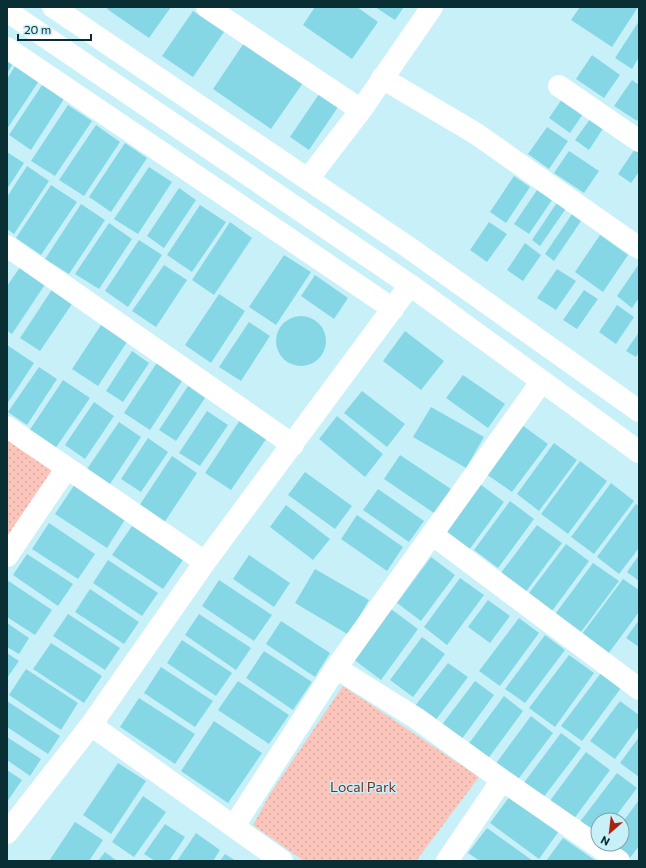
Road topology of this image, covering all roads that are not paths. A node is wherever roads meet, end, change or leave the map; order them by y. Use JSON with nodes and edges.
{"nodes":[{"id":1,"x":53,"y":7,"type":"edge"},
{"id":2,"x":207,"y":7,"type":"edge"},
{"id":3,"x":432,"y":7,"type":"edge"},
{"id":4,"x":7,"y":11,"type":"edge"},
{"id":5,"x":7,"y":48,"type":"edge"},
{"id":6,"x":382,"y":78,"type":"junction"},
{"id":7,"x":559,"y":86,"type":"dead end"},
{"id":8,"x":361,"y":110,"type":"junction"},
{"id":9,"x":639,"y":141,"type":"edge"},
{"id":10,"x":308,"y":179,"type":"junction"},
{"id":11,"x":372,"y":223,"type":"junction"},
{"id":12,"x":356,"y":248,"type":"junction"},
{"id":13,"x":639,"y":248,"type":"edge"},
{"id":14,"x":9,"y":252,"type":"edge"},
{"id":15,"x":410,"y":285,"type":"junction"},
{"id":16,"x":393,"y":309,"type":"junction"},
{"id":17,"x":542,"y":381,"type":"junction"},
{"id":18,"x":639,"y":411,"type":"edge"},
{"id":19,"x":7,"y":427,"type":"edge"},
{"id":20,"x":293,"y":445,"type":"junction"},
{"id":21,"x":639,"y":452,"type":"edge"},
{"id":22,"x":66,"y":469,"type":"junction"},
{"id":23,"x":433,"y":535,"type":"junction"},
{"id":24,"x":7,"y":556,"type":"edge"},
{"id":25,"x":205,"y":562,"type":"junction"},
{"id":26,"x":336,"y":668,"type":"junction"},
{"id":27,"x":639,"y":689,"type":"edge"},
{"id":28,"x":91,"y":725,"type":"junction"},
{"id":29,"x":502,"y":780,"type":"junction"},
{"id":30,"x":234,"y":826,"type":"junction"},
{"id":31,"x":7,"y":833,"type":"edge"},
{"id":32,"x":282,"y":861,"type":"edge"},
{"id":33,"x":447,"y":861,"type":"edge"},
{"id":34,"x":619,"y":861,"type":"edge"}],
"edges":[{"from":1,"to":10,"type":"street"},
{"from":2,"to":8,"type":"street"},
{"from":3,"to":6,"type":"street"},
{"from":4,"to":12,"type":"street"},
{"from":5,"to":16,"type":"street"},
{"from":6,"to":8,"type":"street"},
{"from":6,"to":13,"type":"street"},
{"from":7,"to":9,"type":"street"},
{"from":8,"to":10,"type":"street"},
{"from":10,"to":11,"type":"street"},
{"from":11,"to":12,"type":"street"},
{"from":11,"to":18,"type":"street"},
{"from":12,"to":15,"type":"street"},
{"from":14,"to":20,"type":"street"},
{"from":15,"to":16,"type":"street"},
{"from":15,"to":17,"type":"street"},
{"from":16,"to":20,"type":"street"},
{"from":17,"to":21,"type":"street"},
{"from":17,"to":23,"type":"street"},
{"from":19,"to":22,"type":"street"},
{"from":20,"to":25,"type":"street"},
{"from":22,"to":24,"type":"street"},
{"from":22,"to":25,"type":"street"},
{"from":23,"to":26,"type":"street"},
{"from":23,"to":27,"type":"street"},
{"from":25,"to":28,"type":"street"},
{"from":26,"to":29,"type":"street"},
{"from":26,"to":30,"type":"street"},
{"from":28,"to":30,"type":"street"},
{"from":28,"to":31,"type":"street"},
{"from":29,"to":33,"type":"street"},
{"from":29,"to":34,"type":"street"},
{"from":30,"to":32,"type":"street"}]}
